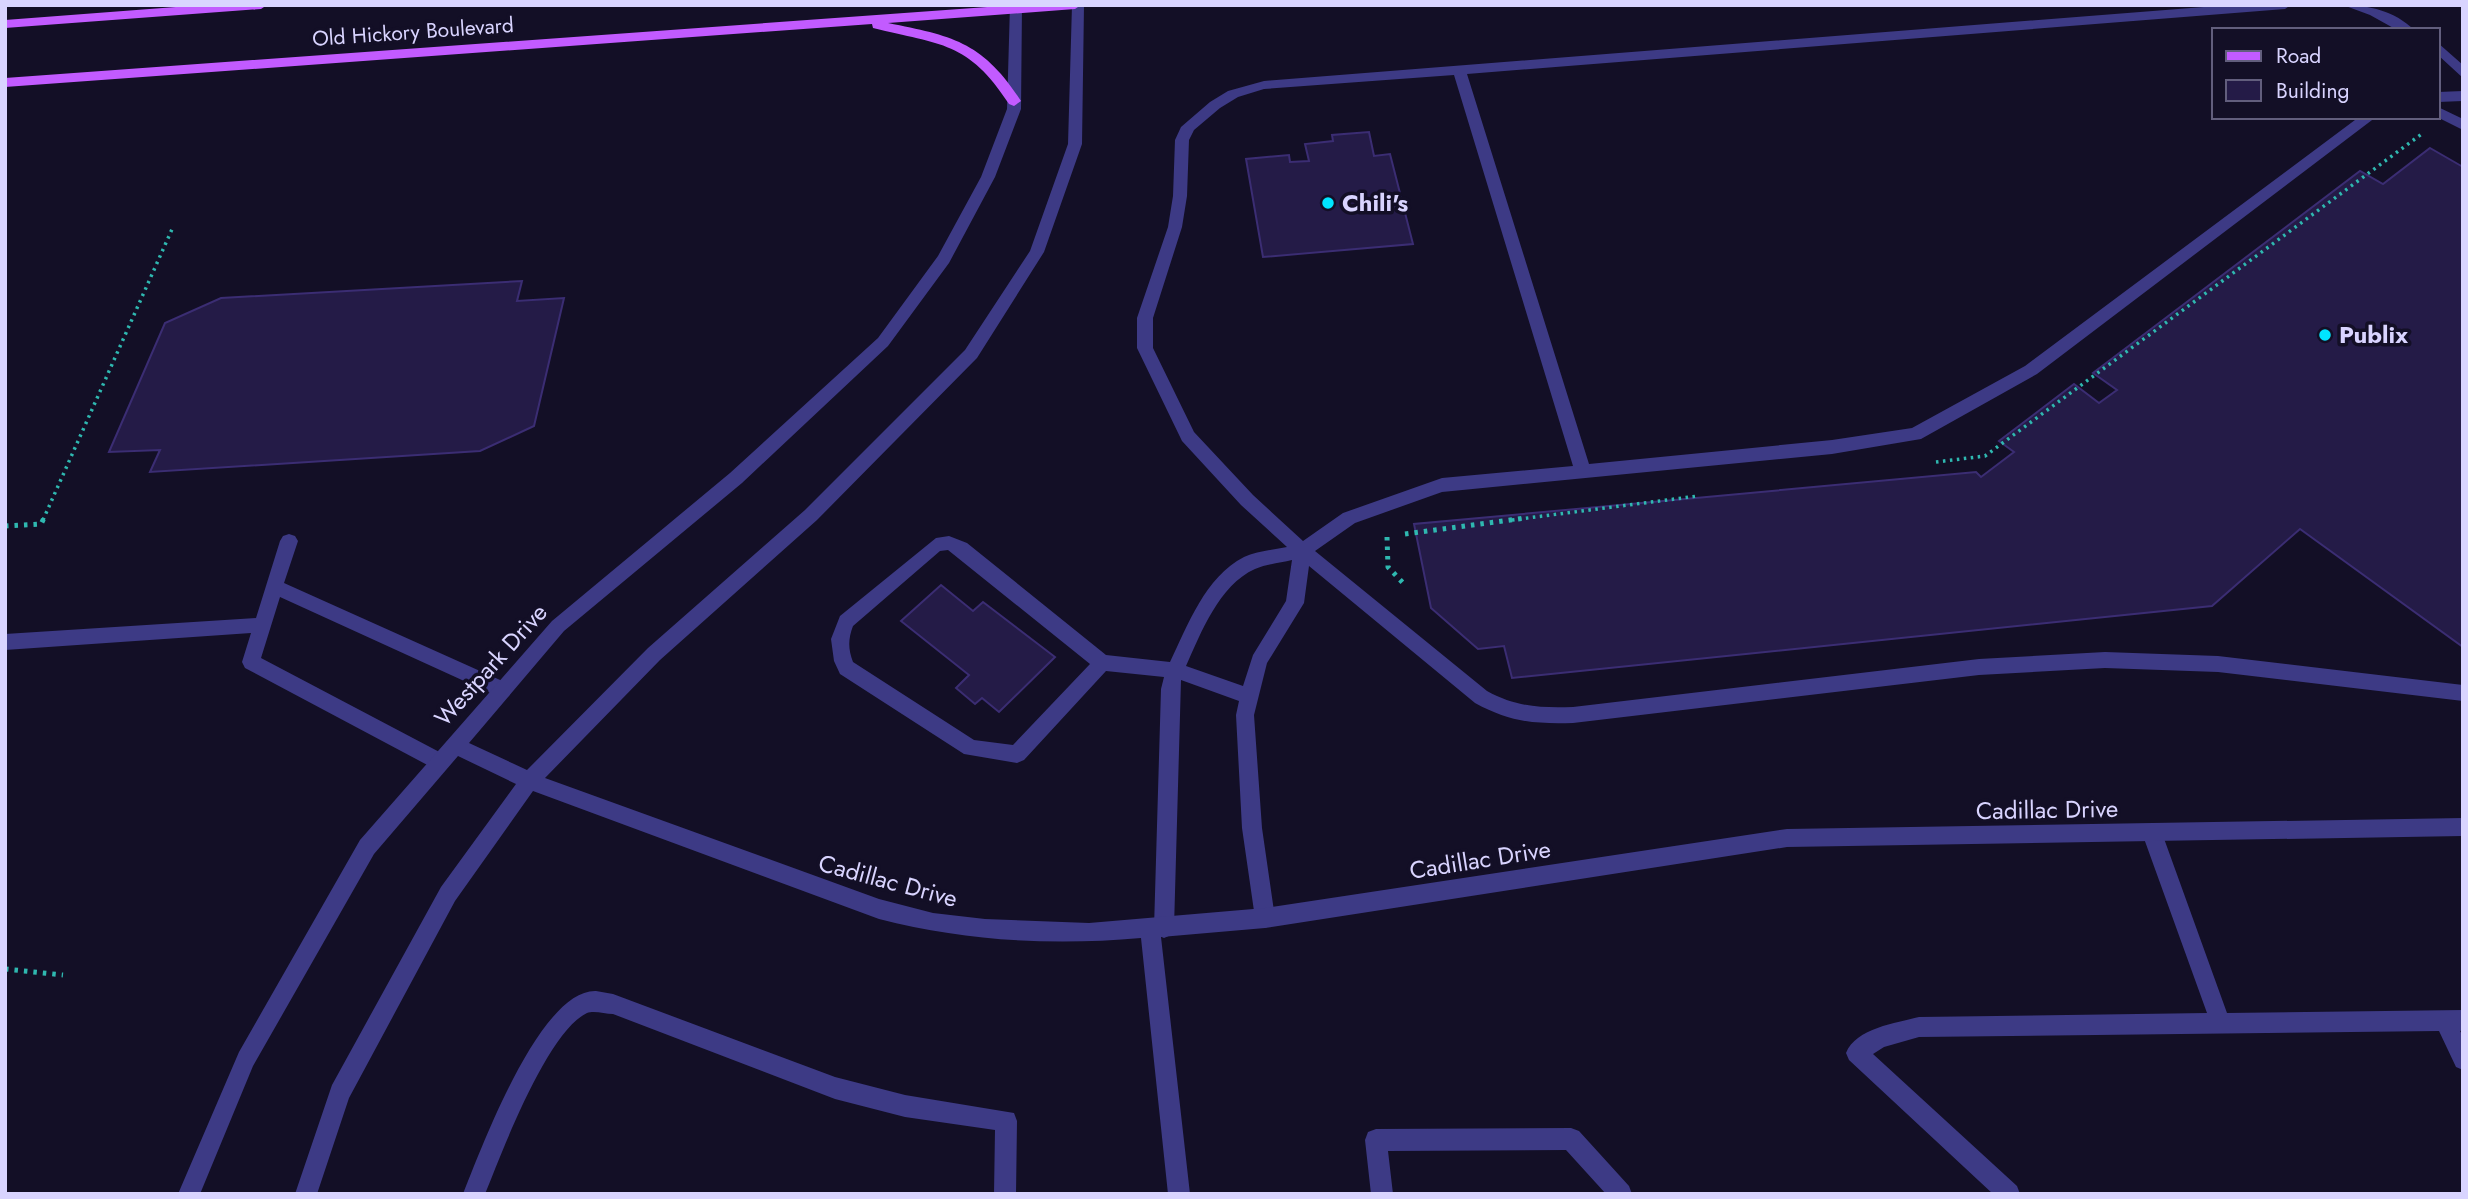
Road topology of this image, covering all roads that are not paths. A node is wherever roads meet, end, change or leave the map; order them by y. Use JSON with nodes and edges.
{"nodes":[{"id":1,"x":261,"y":5,"type":"edge"},
{"id":2,"x":1077,"y":5,"type":"edge"},
{"id":3,"x":2285,"y":5,"type":"edge"},
{"id":4,"x":2349,"y":5,"type":"edge"},
{"id":5,"x":1016,"y":7,"type":"edge"},
{"id":6,"x":858,"y":21,"type":"junction"},
{"id":7,"x":5,"y":24,"type":"edge"},
{"id":8,"x":2404,"y":28,"type":"edge"},
{"id":9,"x":2440,"y":49,"type":"edge"},
{"id":10,"x":1459,"y":70,"type":"junction"},
{"id":11,"x":2463,"y":74,"type":"edge"},
{"id":12,"x":5,"y":83,"type":"edge"},
{"id":13,"x":2463,"y":96,"type":"edge"},
{"id":14,"x":2440,"y":97,"type":"edge"},
{"id":15,"x":1014,"y":101,"type":"junction"},
{"id":16,"x":2440,"y":113,"type":"edge"},
{"id":17,"x":2366,"y":119,"type":"edge"},
{"id":18,"x":2463,"y":125,"type":"edge"},
{"id":19,"x":1583,"y":471,"type":"junction"},
{"id":20,"x":289,"y":541,"type":"dead end"},
{"id":21,"x":1302,"y":551,"type":"junction"},
{"id":22,"x":275,"y":587,"type":"junction"},
{"id":23,"x":263,"y":625,"type":"junction"},
{"id":24,"x":5,"y":642,"type":"edge"},
{"id":25,"x":1102,"y":663,"type":"junction"},
{"id":26,"x":1175,"y":670,"type":"junction"},
{"id":27,"x":503,"y":690,"type":"junction"},
{"id":28,"x":2463,"y":692,"type":"edge"},
{"id":29,"x":1248,"y":696,"type":"junction"},
{"id":30,"x":455,"y":745,"type":"junction"},
{"id":31,"x":440,"y":762,"type":"junction"},
{"id":32,"x":529,"y":781,"type":"junction"},
{"id":33,"x":2463,"y":827,"type":"edge"},
{"id":34,"x":2152,"y":833,"type":"junction"},
{"id":35,"x":1265,"y":918,"type":"junction"},
{"id":36,"x":1157,"y":929,"type":"junction"},
{"id":37,"x":2454,"y":1020,"type":"edge"},
{"id":38,"x":2221,"y":1024,"type":"junction"},
{"id":39,"x":2463,"y":1060,"type":"edge"},
{"id":40,"x":189,"y":1194,"type":"edge"},
{"id":41,"x":306,"y":1194,"type":"edge"},
{"id":42,"x":474,"y":1194,"type":"edge"},
{"id":43,"x":1005,"y":1194,"type":"edge"},
{"id":44,"x":1179,"y":1194,"type":"edge"},
{"id":45,"x":1382,"y":1194,"type":"edge"},
{"id":46,"x":1621,"y":1194,"type":"edge"},
{"id":47,"x":2008,"y":1194,"type":"edge"}],
"edges":[{"from":1,"to":7,"type":"main road"},
{"from":2,"to":5,"type":"main road","name":"Old Hickory Boulevard"},
{"from":2,"to":32,"type":"street"},
{"from":3,"to":10,"type":"street"},
{"from":4,"to":8,"type":"street"},
{"from":5,"to":6,"type":"main road","name":"Old Hickory Boulevard"},
{"from":5,"to":15,"type":"street","name":"Westpark Drive"},
{"from":6,"to":12,"type":"main road","name":"Old Hickory Boulevard"},
{"from":6,"to":15,"type":"main road"},
{"from":9,"to":11,"type":"street"},
{"from":10,"to":19,"type":"street"},
{"from":10,"to":21,"type":"street"},
{"from":13,"to":14,"type":"street"},
{"from":15,"to":27,"type":"street","name":"Westpark Drive"},
{"from":16,"to":18,"type":"street"},
{"from":17,"to":19,"type":"street"},
{"from":19,"to":21,"type":"street"},
{"from":20,"to":22,"type":"street"},
{"from":21,"to":26,"type":"street"},
{"from":21,"to":28,"type":"street"},
{"from":21,"to":29,"type":"street"},
{"from":22,"to":23,"type":"street"},
{"from":22,"to":27,"type":"street"},
{"from":23,"to":24,"type":"street"},
{"from":23,"to":31,"type":"street"},
{"from":25,"to":25,"type":"street"},
{"from":25,"to":26,"type":"street"},
{"from":26,"to":29,"type":"street"},
{"from":26,"to":36,"type":"street"},
{"from":27,"to":30,"type":"street","name":"Westpark Drive"},
{"from":29,"to":35,"type":"street"},
{"from":30,"to":31,"type":"street","name":"Westpark Drive"},
{"from":30,"to":32,"type":"street","name":"Cadillac Drive"},
{"from":31,"to":40,"type":"street","name":"Westpark Drive"},
{"from":32,"to":36,"type":"street","name":"Cadillac Drive"},
{"from":32,"to":41,"type":"street"},
{"from":33,"to":34,"type":"street","name":"Cadillac Drive"},
{"from":34,"to":35,"type":"street","name":"Cadillac Drive"},
{"from":34,"to":38,"type":"street"},
{"from":35,"to":36,"type":"street","name":"Cadillac Drive"},
{"from":36,"to":44,"type":"street"},
{"from":37,"to":38,"type":"street"},
{"from":37,"to":39,"type":"street"},
{"from":38,"to":47,"type":"street"},
{"from":42,"to":43,"type":"street"},
{"from":45,"to":46,"type":"street"}]}
